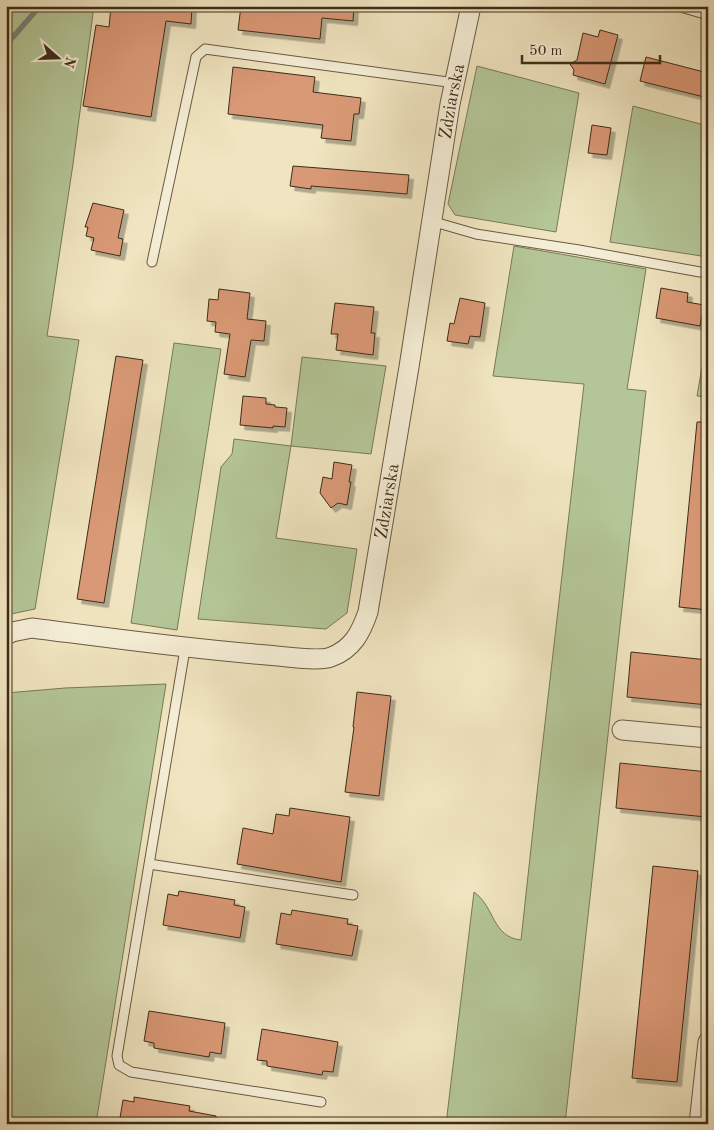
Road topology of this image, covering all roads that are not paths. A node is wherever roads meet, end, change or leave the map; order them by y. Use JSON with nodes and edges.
{"nodes":[{"id":1,"x":471,"y":6,"type":"edge"},
{"id":2,"x":677,"y":6,"type":"edge"},
{"id":3,"x":708,"y":15,"type":"edge"},
{"id":4,"x":455,"y":83,"type":"junction"},
{"id":5,"x":431,"y":221,"type":"junction"},
{"id":6,"x":152,"y":262,"type":"dead end"},
{"id":7,"x":700,"y":272,"type":"dead end"},
{"id":8,"x":6,"y":635,"type":"edge"},
{"id":9,"x":185,"y":648,"type":"junction"},
{"id":10,"x":622,"y":730,"type":"dead end"},
{"id":11,"x":708,"y":738,"type":"edge"},
{"id":12,"x":149,"y":864,"type":"junction"},
{"id":13,"x":353,"y":895,"type":"dead end"},
{"id":14,"x":708,"y":1042,"type":"edge"},
{"id":15,"x":321,"y":1102,"type":"dead end"},
{"id":16,"x":699,"y":1124,"type":"edge"}],
"edges":[{"from":1,"to":4,"type":"street","name":"Zdziarska"},
{"from":2,"to":3,"type":"lane"},
{"from":4,"to":5,"type":"street","name":"Zdziarska"},
{"from":4,"to":6,"type":"lane"},
{"from":5,"to":7,"type":"lane"},
{"from":5,"to":9,"type":"street","name":"Zdziarska"},
{"from":8,"to":9,"type":"street","name":"Zdziarska"},
{"from":9,"to":12,"type":"lane"},
{"from":10,"to":11,"type":"street"},
{"from":12,"to":13,"type":"lane"},
{"from":12,"to":15,"type":"lane"},
{"from":14,"to":16,"type":"street"}]}
